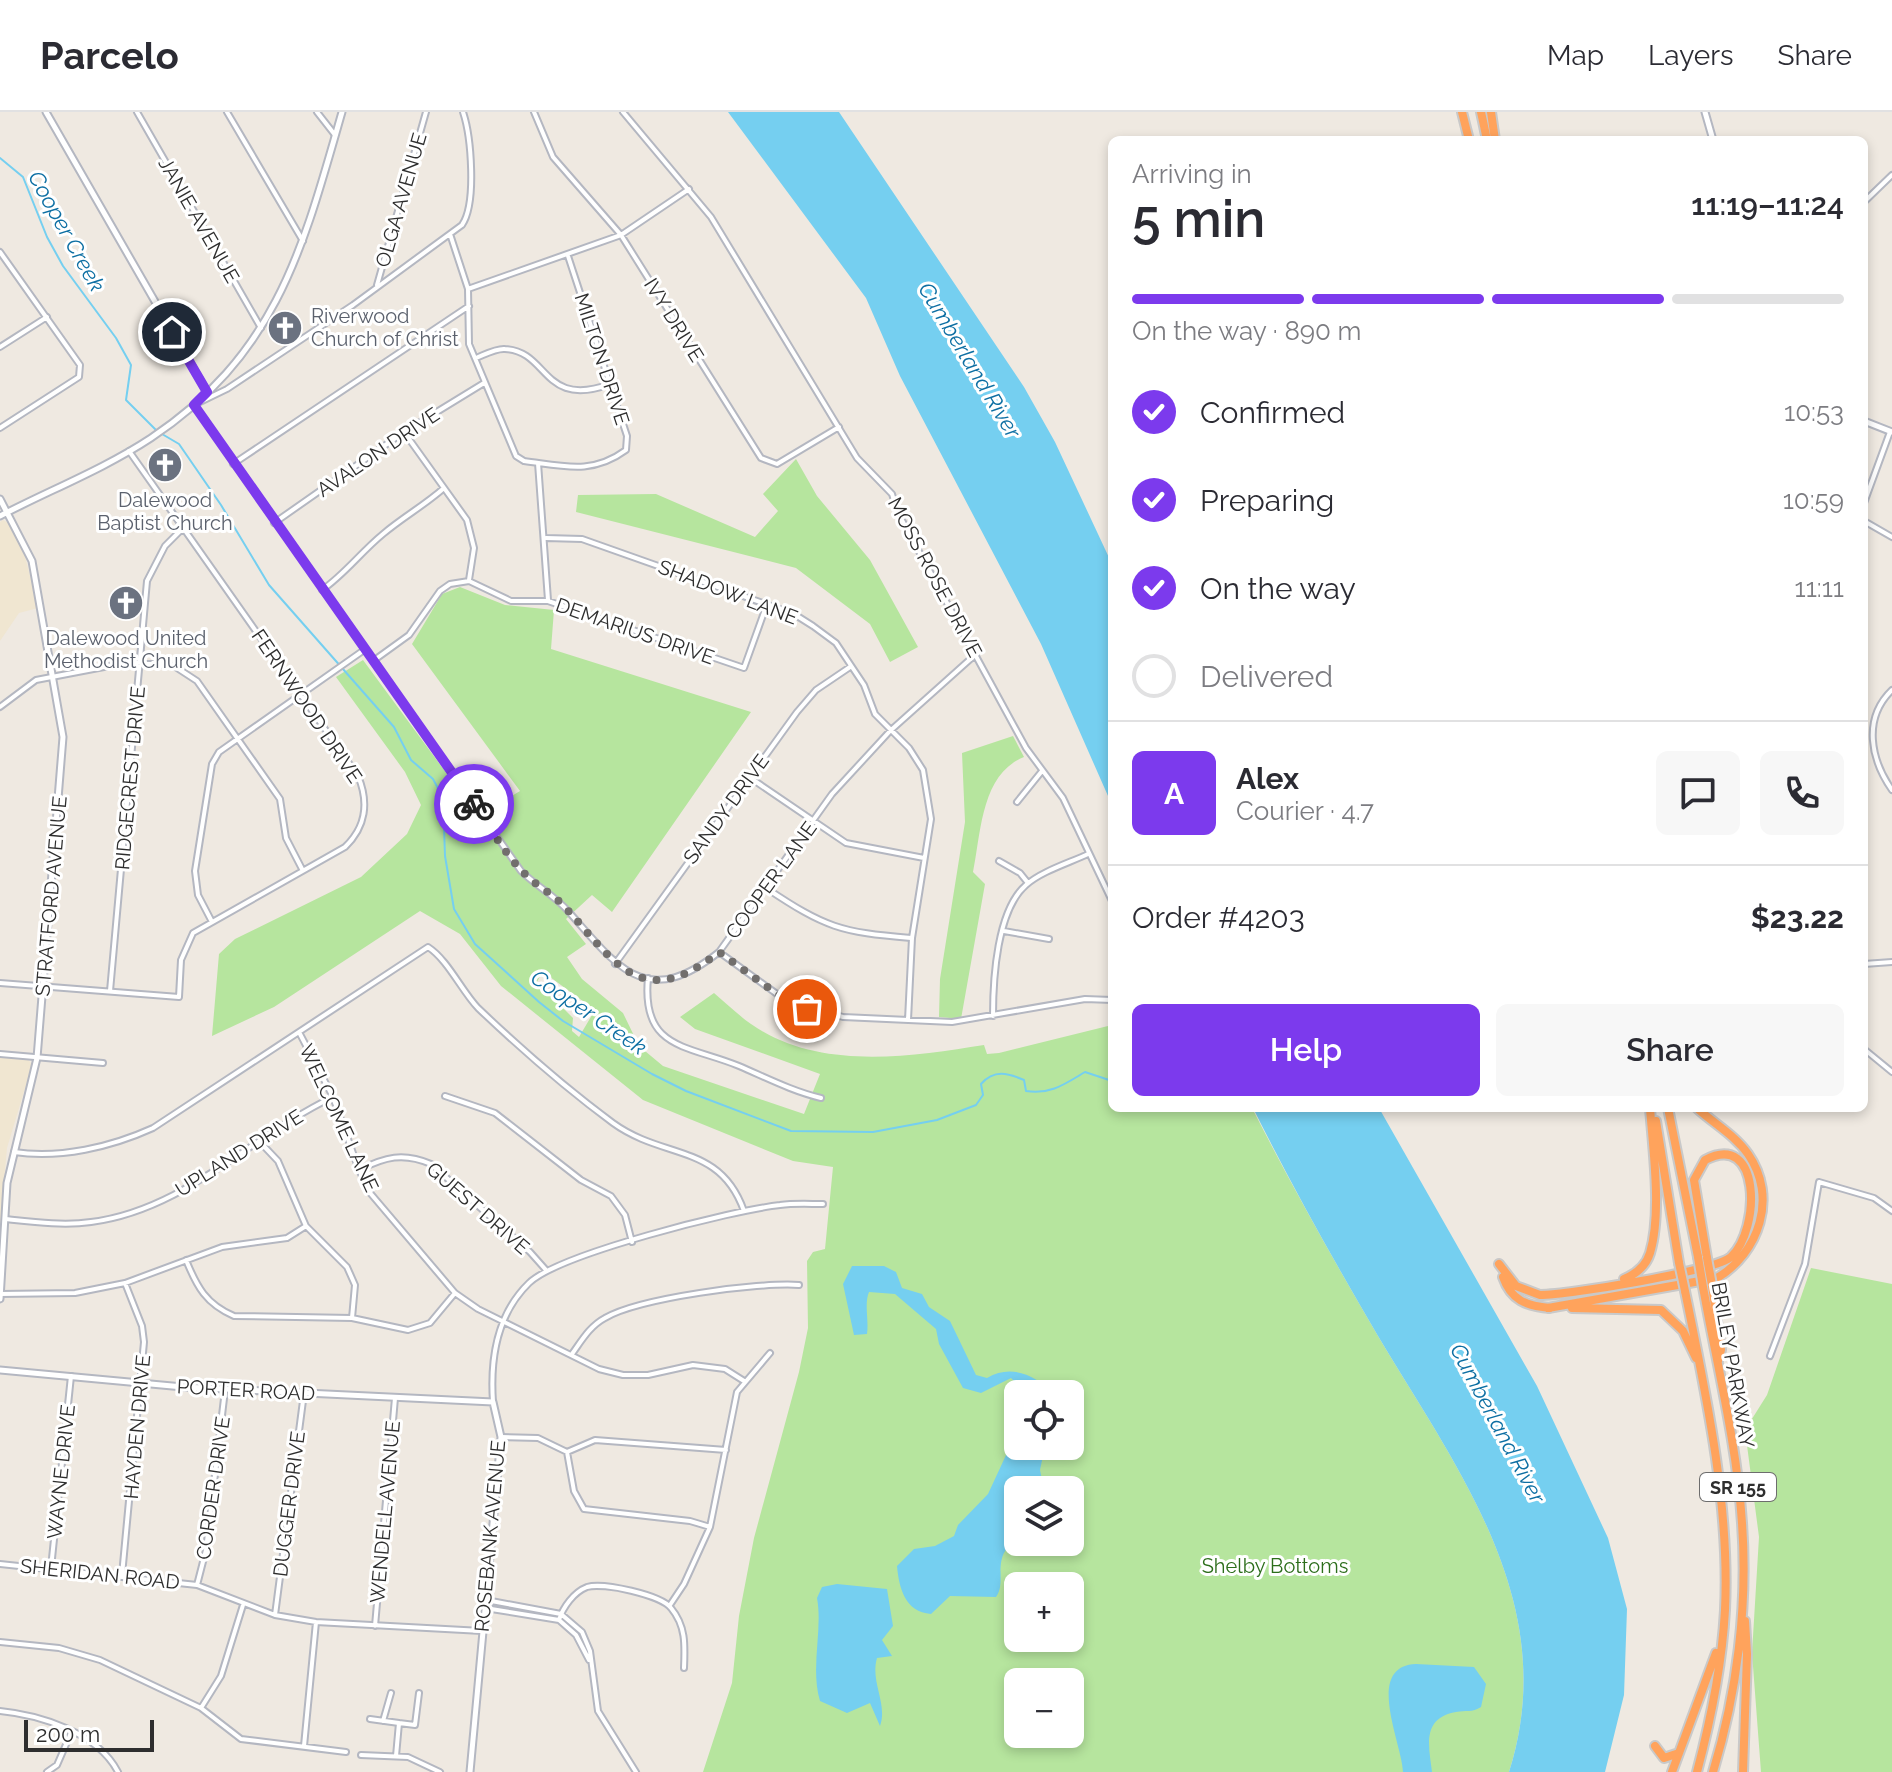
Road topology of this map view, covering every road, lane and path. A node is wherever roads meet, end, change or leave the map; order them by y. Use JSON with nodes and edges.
{"nodes":[{"id":1,"x":46,"y":112,"type":"edge"},
{"id":2,"x":137,"y":112,"type":"edge"},
{"id":3,"x":227,"y":112,"type":"edge"},
{"id":4,"x":317,"y":112,"type":"edge"},
{"id":5,"x":342,"y":112,"type":"edge"},
{"id":6,"x":426,"y":112,"type":"edge"},
{"id":7,"x":463,"y":112,"type":"edge"},
{"id":8,"x":534,"y":112,"type":"edge"},
{"id":9,"x":623,"y":112,"type":"edge"},
{"id":10,"x":1465,"y":112,"type":"edge"},
{"id":11,"x":1481,"y":112,"type":"edge"},
{"id":12,"x":1491,"y":112,"type":"edge"},
{"id":13,"x":1705,"y":112,"type":"edge"},
{"id":14,"x":335,"y":135,"type":"junction"},
{"id":15,"x":1469,"y":136,"type":"edge"},
{"id":16,"x":1486,"y":136,"type":"edge"},
{"id":17,"x":1494,"y":136,"type":"edge"},
{"id":18,"x":1712,"y":136,"type":"edge"},
{"id":19,"x":1892,"y":175,"type":"edge"},
{"id":20,"x":689,"y":189,"type":"junction"},
{"id":21,"x":1868,"y":197,"type":"edge"},
{"id":22,"x":450,"y":234,"type":"junction"},
{"id":23,"x":621,"y":235,"type":"junction"},
{"id":24,"x":304,"y":242,"type":"junction"},
{"id":25,"x":0,"y":252,"type":"edge"},
{"id":26,"x":568,"y":256,"type":"junction"},
{"id":27,"x":376,"y":287,"type":"junction"},
{"id":28,"x":468,"y":289,"type":"junction"},
{"id":29,"x":469,"y":306,"type":"junction"},
{"id":30,"x":47,"y":317,"type":"junction"},
{"id":31,"x":261,"y":328,"type":"junction"},
{"id":32,"x":0,"y":347,"type":"edge"},
{"id":33,"x":476,"y":358,"type":"junction"},
{"id":34,"x":218,"y":383,"type":"junction"},
{"id":35,"x":484,"y":383,"type":"junction"},
{"id":36,"x":610,"y":384,"type":"junction"},
{"id":37,"x":227,"y":389,"type":"junction"},
{"id":38,"x":210,"y":394,"type":"junction"},
{"id":39,"x":194,"y":405,"type":"junction"},
{"id":40,"x":1868,"y":423,"type":"edge"},
{"id":41,"x":839,"y":427,"type":"junction"},
{"id":42,"x":0,"y":428,"type":"edge"},
{"id":43,"x":404,"y":432,"type":"junction"},
{"id":44,"x":1891,"y":432,"type":"edge"},
{"id":45,"x":129,"y":451,"type":"junction"},
{"id":46,"x":538,"y":463,"type":"junction"},
{"id":47,"x":233,"y":464,"type":"junction"},
{"id":48,"x":444,"y":488,"type":"junction"},
{"id":49,"x":1868,"y":492,"type":"edge"},
{"id":50,"x":0,"y":499,"type":"edge"},
{"id":51,"x":8,"y":512,"type":"junction"},
{"id":52,"x":0,"y":516,"type":"edge"},
{"id":53,"x":274,"y":523,"type":"junction"},
{"id":54,"x":1868,"y":523,"type":"edge"},
{"id":55,"x":183,"y":528,"type":"junction"},
{"id":56,"x":1892,"y":537,"type":"edge"},
{"id":57,"x":546,"y":538,"type":"junction"},
{"id":58,"x":469,"y":581,"type":"junction"},
{"id":59,"x":322,"y":590,"type":"junction"},
{"id":60,"x":548,"y":601,"type":"junction"},
{"id":61,"x":767,"y":604,"type":"junction"},
{"id":62,"x":364,"y":650,"type":"junction"},
{"id":63,"x":976,"y":654,"type":"junction"},
{"id":64,"x":141,"y":661,"type":"junction"},
{"id":65,"x":373,"y":661,"type":"junction"},
{"id":66,"x":851,"y":666,"type":"junction"},
{"id":67,"x":54,"y":675,"type":"junction"},
{"id":68,"x":1892,"y":690,"type":"edge"},
{"id":69,"x":301,"y":694,"type":"junction"},
{"id":70,"x":0,"y":707,"type":"edge"},
{"id":71,"x":890,"y":731,"type":"junction"},
{"id":72,"x":237,"y":739,"type":"junction"},
{"id":73,"x":1042,"y":771,"type":"junction"},
{"id":74,"x":749,"y":777,"type":"junction"},
{"id":75,"x":1892,"y":790,"type":"edge"},
{"id":76,"x":1017,"y":802,"type":"dead end"},
{"id":77,"x":813,"y":822,"type":"junction"},
{"id":78,"x":1088,"y":854,"type":"junction"},
{"id":79,"x":924,"y":858,"type":"junction"},
{"id":80,"x":999,"y":861,"type":"dead end"},
{"id":81,"x":302,"y":869,"type":"junction"},
{"id":82,"x":1028,"y":883,"type":"junction"},
{"id":83,"x":766,"y":888,"type":"junction"},
{"id":84,"x":1108,"y":893,"type":"edge"},
{"id":85,"x":211,"y":920,"type":"junction"},
{"id":86,"x":1004,"y":931,"type":"junction"},
{"id":87,"x":912,"y":938,"type":"junction"},
{"id":88,"x":1049,"y":939,"type":"dead end"},
{"id":89,"x":719,"y":952,"type":"junction"},
{"id":90,"x":1892,"y":962,"type":"edge"},
{"id":91,"x":615,"y":964,"type":"junction"},
{"id":92,"x":1868,"y":964,"type":"edge"},
{"id":93,"x":648,"y":978,"type":"junction"},
{"id":94,"x":0,"y":983,"type":"edge"},
{"id":95,"x":42,"y":987,"type":"junction"},
{"id":96,"x":110,"y":991,"type":"junction"},
{"id":97,"x":1108,"y":1000,"type":"edge"},
{"id":98,"x":993,"y":1016,"type":"junction"},
{"id":99,"x":908,"y":1020,"type":"junction"},
{"id":100,"x":300,"y":1034,"type":"junction"},
{"id":101,"x":1868,"y":1052,"type":"edge"},
{"id":102,"x":0,"y":1054,"type":"edge"},
{"id":103,"x":37,"y":1058,"type":"junction"},
{"id":104,"x":103,"y":1063,"type":"dead end"},
{"id":105,"x":1892,"y":1072,"type":"edge"},
{"id":106,"x":445,"y":1096,"type":"dead end"},
{"id":107,"x":333,"y":1097,"type":"junction"},
{"id":108,"x":821,"y":1098,"type":"dead end"},
{"id":109,"x":1652,"y":1112,"type":"edge"},
{"id":110,"x":1653,"y":1112,"type":"edge"},
{"id":111,"x":1669,"y":1112,"type":"edge"},
{"id":112,"x":1701,"y":1112,"type":"edge"},
{"id":113,"x":259,"y":1141,"type":"junction"},
{"id":114,"x":12,"y":1152,"type":"junction"},
{"id":115,"x":359,"y":1170,"type":"junction"},
{"id":116,"x":823,"y":1204,"type":"dead end"},
{"id":117,"x":744,"y":1211,"type":"junction"},
{"id":118,"x":1892,"y":1211,"type":"edge"},
{"id":119,"x":3,"y":1219,"type":"junction"},
{"id":120,"x":306,"y":1226,"type":"junction"},
{"id":121,"x":632,"y":1242,"type":"junction"},
{"id":122,"x":1702,"y":1258,"type":"junction"},
{"id":123,"x":186,"y":1260,"type":"junction"},
{"id":124,"x":546,"y":1270,"type":"junction"},
{"id":125,"x":125,"y":1283,"type":"junction"},
{"id":126,"x":799,"y":1285,"type":"dead end"},
{"id":127,"x":1601,"y":1286,"type":"junction"},
{"id":128,"x":455,"y":1293,"type":"junction"},
{"id":129,"x":1531,"y":1294,"type":"junction"},
{"id":130,"x":0,"y":1296,"type":"edge"},
{"id":131,"x":1528,"y":1304,"type":"junction"},
{"id":132,"x":1548,"y":1308,"type":"junction"},
{"id":133,"x":352,"y":1318,"type":"junction"},
{"id":134,"x":504,"y":1322,"type":"junction"},
{"id":135,"x":770,"y":1353,"type":"dead end"},
{"id":136,"x":572,"y":1354,"type":"junction"},
{"id":137,"x":1770,"y":1356,"type":"dead end"},
{"id":138,"x":0,"y":1370,"type":"edge"},
{"id":139,"x":1701,"y":1370,"type":"junction"},
{"id":140,"x":71,"y":1376,"type":"junction"},
{"id":141,"x":744,"y":1381,"type":"junction"},
{"id":142,"x":143,"y":1383,"type":"junction"},
{"id":143,"x":225,"y":1390,"type":"junction"},
{"id":144,"x":304,"y":1393,"type":"junction"},
{"id":145,"x":395,"y":1398,"type":"junction"},
{"id":146,"x":493,"y":1402,"type":"junction"},
{"id":147,"x":501,"y":1437,"type":"junction"},
{"id":148,"x":726,"y":1450,"type":"junction"},
{"id":149,"x":567,"y":1452,"type":"junction"},
{"id":150,"x":710,"y":1527,"type":"junction"},
{"id":151,"x":0,"y":1564,"type":"edge"},
{"id":152,"x":51,"y":1568,"type":"junction"},
{"id":153,"x":122,"y":1575,"type":"junction"},
{"id":154,"x":197,"y":1585,"type":"junction"},
{"id":155,"x":1725,"y":1585,"type":"junction"},
{"id":156,"x":486,"y":1600,"type":"junction"},
{"id":157,"x":243,"y":1605,"type":"junction"},
{"id":158,"x":670,"y":1605,"type":"junction"},
{"id":159,"x":485,"y":1608,"type":"junction"},
{"id":160,"x":1743,"y":1610,"type":"junction"},
{"id":161,"x":275,"y":1615,"type":"junction"},
{"id":162,"x":560,"y":1617,"type":"junction"},
{"id":163,"x":316,"y":1622,"type":"junction"},
{"id":164,"x":375,"y":1626,"type":"junction"},
{"id":165,"x":482,"y":1631,"type":"junction"},
{"id":166,"x":0,"y":1642,"type":"edge"},
{"id":167,"x":684,"y":1668,"type":"dead end"},
{"id":168,"x":391,"y":1693,"type":"dead end"},
{"id":169,"x":419,"y":1693,"type":"dead end"},
{"id":170,"x":201,"y":1708,"type":"junction"},
{"id":171,"x":0,"y":1711,"type":"edge"},
{"id":172,"x":370,"y":1719,"type":"dead end"},
{"id":173,"x":383,"y":1721,"type":"junction"},
{"id":174,"x":399,"y":1723,"type":"junction"},
{"id":175,"x":71,"y":1733,"type":"junction"},
{"id":176,"x":304,"y":1746,"type":"junction"},
{"id":177,"x":1655,"y":1746,"type":"dead end"},
{"id":178,"x":346,"y":1752,"type":"dead end"},
{"id":179,"x":1679,"y":1752,"type":"junction"},
{"id":180,"x":361,"y":1755,"type":"dead end"},
{"id":181,"x":396,"y":1756,"type":"junction"},
{"id":182,"x":1698,"y":1769,"type":"edge"},
{"id":183,"x":1714,"y":1771,"type":"edge"},
{"id":184,"x":47,"y":1772,"type":"edge"},
{"id":185,"x":118,"y":1772,"type":"edge"},
{"id":186,"x":440,"y":1772,"type":"edge"},
{"id":187,"x":470,"y":1772,"type":"edge"},
{"id":188,"x":636,"y":1772,"type":"edge"},
{"id":189,"x":1672,"y":1772,"type":"edge"},
{"id":190,"x":1743,"y":1772,"type":"edge"}],
"edges":[{"from":1,"to":38,"type":"street"},
{"from":2,"to":31,"type":"street","name":"JANIE AVENUE"},
{"from":3,"to":24,"type":"street"},
{"from":4,"to":14,"type":"street"},
{"from":5,"to":14,"type":"street"},
{"from":6,"to":27,"type":"street","name":"OLGA AVENUE"},
{"from":7,"to":22,"type":"street"},
{"from":8,"to":23,"type":"street","name":"IVY DRIVE"},
{"from":9,"to":20,"type":"street","name":"MOSS ROSE DRIVE"},
{"from":10,"to":15,"type":"highway"},
{"from":11,"to":16,"type":"highway"},
{"from":12,"to":17,"type":"highway"},
{"from":13,"to":18,"type":"street"},
{"from":14,"to":24,"type":"street"},
{"from":19,"to":21,"type":"street"},
{"from":20,"to":23,"type":"street"},
{"from":20,"to":41,"type":"street","name":"MOSS ROSE DRIVE"},
{"from":22,"to":27,"type":"street"},
{"from":22,"to":28,"type":"street"},
{"from":23,"to":26,"type":"street"},
{"from":23,"to":41,"type":"street","name":"IVY DRIVE"},
{"from":24,"to":31,"type":"street"},
{"from":25,"to":30,"type":"street"},
{"from":26,"to":28,"type":"street"},
{"from":26,"to":36,"type":"street","name":"MILTON DRIVE"},
{"from":27,"to":37,"type":"street"},
{"from":28,"to":29,"type":"street"},
{"from":29,"to":33,"type":"street"},
{"from":29,"to":47,"type":"street"},
{"from":30,"to":32,"type":"street"},
{"from":30,"to":42,"type":"street"},
{"from":31,"to":34,"type":"street"},
{"from":33,"to":35,"type":"street"},
{"from":33,"to":36,"type":"street"},
{"from":34,"to":37,"type":"street"},
{"from":34,"to":38,"type":"street"},
{"from":35,"to":43,"type":"street","name":"AVALON DRIVE"},
{"from":35,"to":46,"type":"street"},
{"from":36,"to":46,"type":"street","name":"MILTON DRIVE"},
{"from":37,"to":38,"type":"street"},
{"from":38,"to":39,"type":"street"},
{"from":39,"to":45,"type":"street"},
{"from":39,"to":47,"type":"street"},
{"from":40,"to":44,"type":"street"},
{"from":41,"to":63,"type":"street","name":"MOSS ROSE DRIVE"},
{"from":43,"to":48,"type":"street"},
{"from":43,"to":53,"type":"street","name":"AVALON DRIVE"},
{"from":44,"to":49,"type":"street"},
{"from":45,"to":51,"type":"street"},
{"from":45,"to":55,"type":"street","name":"FERNWOOD DRIVE"},
{"from":46,"to":57,"type":"street"},
{"from":47,"to":53,"type":"street"},
{"from":48,"to":58,"type":"street"},
{"from":48,"to":59,"type":"street"},
{"from":50,"to":51,"type":"street","name":"STRATFORD AVENUE"},
{"from":51,"to":52,"type":"street"},
{"from":51,"to":67,"type":"street","name":"STRATFORD AVENUE"},
{"from":53,"to":59,"type":"street"},
{"from":54,"to":56,"type":"street"},
{"from":55,"to":64,"type":"street","name":"RIDGECREST DRIVE"},
{"from":55,"to":69,"type":"street","name":"FERNWOOD DRIVE"},
{"from":57,"to":60,"type":"street"},
{"from":57,"to":61,"type":"street","name":"SHADOW LANE"},
{"from":58,"to":60,"type":"street","name":"DEMARIUS DRIVE"},
{"from":58,"to":65,"type":"street"},
{"from":59,"to":62,"type":"street"},
{"from":60,"to":61,"type":"street","name":"DEMARIUS DRIVE"},
{"from":61,"to":66,"type":"street","name":"SHADOW LANE"},
{"from":62,"to":65,"type":"street"},
{"from":62,"to":69,"type":"street"},
{"from":63,"to":71,"type":"street","name":"COOPER LANE"},
{"from":63,"to":73,"type":"street","name":"MOSS ROSE DRIVE"},
{"from":64,"to":67,"type":"street"},
{"from":64,"to":72,"type":"street"},
{"from":64,"to":96,"type":"street","name":"RIDGECREST DRIVE"},
{"from":65,"to":91,"type":"street"},
{"from":66,"to":71,"type":"street","name":"SHADOW LANE"},
{"from":66,"to":74,"type":"street","name":"SANDY DRIVE"},
{"from":67,"to":70,"type":"street"},
{"from":67,"to":95,"type":"street","name":"STRATFORD AVENUE"},
{"from":68,"to":75,"type":"street"},
{"from":69,"to":72,"type":"street"},
{"from":69,"to":81,"type":"street","name":"FERNWOOD DRIVE"},
{"from":71,"to":77,"type":"street","name":"COOPER LANE"},
{"from":71,"to":79,"type":"street","name":"SHADOW LANE"},
{"from":72,"to":81,"type":"street"},
{"from":72,"to":85,"type":"street"},
{"from":73,"to":76,"type":"street"},
{"from":73,"to":78,"type":"street","name":"MOSS ROSE DRIVE"},
{"from":74,"to":77,"type":"street"},
{"from":74,"to":91,"type":"street","name":"SANDY DRIVE"},
{"from":77,"to":79,"type":"street"},
{"from":77,"to":83,"type":"street","name":"COOPER LANE"},
{"from":78,"to":82,"type":"street"},
{"from":78,"to":84,"type":"street","name":"MOSS ROSE DRIVE"},
{"from":79,"to":87,"type":"street","name":"SHADOW LANE"},
{"from":80,"to":82,"type":"street"},
{"from":81,"to":85,"type":"street","name":"FERNWOOD DRIVE"},
{"from":82,"to":86,"type":"street"},
{"from":83,"to":87,"type":"street"},
{"from":83,"to":89,"type":"street","name":"COOPER LANE"},
{"from":85,"to":96,"type":"street","name":"FERNWOOD DRIVE"},
{"from":86,"to":88,"type":"street"},
{"from":86,"to":98,"type":"street"},
{"from":87,"to":99,"type":"street","name":"SHADOW LANE"},
{"from":89,"to":93,"type":"street","name":"COOPER LANE"},
{"from":89,"to":99,"type":"street"},
{"from":90,"to":92,"type":"street"},
{"from":91,"to":93,"type":"street"},
{"from":93,"to":108,"type":"street"},
{"from":94,"to":95,"type":"street"},
{"from":95,"to":96,"type":"street"},
{"from":95,"to":103,"type":"street","name":"STRATFORD AVENUE"},
{"from":97,"to":98,"type":"street"},
{"from":98,"to":99,"type":"street"},
{"from":100,"to":107,"type":"street","name":"WELCOME LANE"},
{"from":100,"to":114,"type":"street"},
{"from":100,"to":117,"type":"street"},
{"from":101,"to":105,"type":"street"},
{"from":102,"to":103,"type":"street"},
{"from":103,"to":104,"type":"street"},
{"from":103,"to":114,"type":"street","name":"STRATFORD AVENUE"},
{"from":106,"to":121,"type":"street"},
{"from":107,"to":113,"type":"street","name":"UPLAND DRIVE"},
{"from":107,"to":115,"type":"street","name":"WELCOME LANE"},
{"from":109,"to":127,"type":"highway"},
{"from":110,"to":139,"type":"highway","name":"BRILEY PARKWAY","number":"SR 155","bridge":true},
{"from":111,"to":122,"type":"highway","name":"BRILEY PARKWAY","number":"SR 155"},
{"from":112,"to":132,"type":"highway"},
{"from":113,"to":119,"type":"street","name":"UPLAND DRIVE"},
{"from":113,"to":120,"type":"street"},
{"from":114,"to":119,"type":"street","name":"STRATFORD AVENUE"},
{"from":115,"to":124,"type":"street","name":"GUEST DRIVE"},
{"from":115,"to":128,"type":"street","name":"WELCOME LANE"},
{"from":116,"to":117,"type":"street","name":"ROSEBANK AVENUE"},
{"from":117,"to":121,"type":"street","name":"ROSEBANK AVENUE"},
{"from":118,"to":137,"type":"street"},
{"from":119,"to":130,"type":"street","name":"STRATFORD AVENUE"},
{"from":120,"to":123,"type":"street"},
{"from":120,"to":133,"type":"street"},
{"from":121,"to":124,"type":"street","name":"ROSEBANK AVENUE"},
{"from":122,"to":127,"type":"highway"},
{"from":122,"to":160,"type":"highway","name":"BRILEY PARKWAY","number":"SR 155","bridge":true},
{"from":123,"to":125,"type":"street"},
{"from":123,"to":133,"type":"street"},
{"from":124,"to":134,"type":"street","name":"ROSEBANK AVENUE"},
{"from":125,"to":130,"type":"street"},
{"from":125,"to":142,"type":"street","name":"HAYDEN DRIVE"},
{"from":126,"to":136,"type":"street"},
{"from":127,"to":129,"type":"highway"},
{"from":128,"to":133,"type":"street"},
{"from":128,"to":134,"type":"street","name":"WELCOME LANE"},
{"from":129,"to":131,"type":"highway"},
{"from":129,"to":131,"type":"highway"},
{"from":131,"to":132,"type":"highway"},
{"from":132,"to":139,"type":"highway"},
{"from":134,"to":136,"type":"street","name":"WELCOME LANE"},
{"from":134,"to":146,"type":"street","name":"ROSEBANK AVENUE"},
{"from":135,"to":141,"type":"street"},
{"from":136,"to":141,"type":"street","name":"WELCOME LANE"},
{"from":138,"to":140,"type":"street","name":"PORTER ROAD"},
{"from":139,"to":155,"type":"highway","name":"BRILEY PARKWAY","number":"SR 155"},
{"from":140,"to":142,"type":"street","name":"PORTER ROAD"},
{"from":140,"to":152,"type":"street","name":"WAYNE DRIVE"},
{"from":141,"to":148,"type":"street"},
{"from":142,"to":143,"type":"street","name":"PORTER ROAD"},
{"from":142,"to":153,"type":"street","name":"HAYDEN DRIVE"},
{"from":143,"to":144,"type":"street","name":"PORTER ROAD"},
{"from":143,"to":154,"type":"street","name":"CORDER DRIVE"},
{"from":144,"to":145,"type":"street","name":"PORTER ROAD"},
{"from":144,"to":161,"type":"street","name":"DUGGER DRIVE"},
{"from":145,"to":146,"type":"street","name":"PORTER ROAD"},
{"from":145,"to":164,"type":"street","name":"WENDELL AVENUE"},
{"from":146,"to":147,"type":"street","name":"ROSEBANK AVENUE"},
{"from":147,"to":149,"type":"street"},
{"from":147,"to":156,"type":"street","name":"ROSEBANK AVENUE"},
{"from":148,"to":149,"type":"street"},
{"from":148,"to":150,"type":"street"},
{"from":149,"to":150,"type":"street"},
{"from":150,"to":158,"type":"street"},
{"from":151,"to":152,"type":"street","name":"SHERIDAN ROAD"},
{"from":152,"to":153,"type":"street","name":"SHERIDAN ROAD"},
{"from":153,"to":154,"type":"street","name":"SHERIDAN ROAD"},
{"from":154,"to":157,"type":"street","name":"SHERIDAN ROAD"},
{"from":155,"to":179,"type":"highway"},
{"from":155,"to":182,"type":"highway","name":"BRILEY PARKWAY","number":"SR 155"},
{"from":156,"to":159,"type":"street","name":"ROSEBANK AVENUE"},
{"from":156,"to":162,"type":"street"},
{"from":157,"to":161,"type":"street","name":"SHERIDAN ROAD"},
{"from":157,"to":170,"type":"street"},
{"from":158,"to":162,"type":"street"},
{"from":158,"to":167,"type":"street"},
{"from":159,"to":162,"type":"street"},
{"from":159,"to":165,"type":"street","name":"ROSEBANK AVENUE"},
{"from":160,"to":183,"type":"highway","name":"BRILEY PARKWAY","number":"SR 155"},
{"from":160,"to":190,"type":"highway"},
{"from":161,"to":163,"type":"street","name":"SHERIDAN ROAD"},
{"from":162,"to":188,"type":"street"},
{"from":163,"to":164,"type":"street","name":"SHERIDAN ROAD"},
{"from":163,"to":176,"type":"street"},
{"from":164,"to":165,"type":"street","name":"SHERIDAN ROAD"},
{"from":165,"to":187,"type":"street","name":"ROSEBANK AVENUE"},
{"from":166,"to":170,"type":"street"},
{"from":168,"to":173,"type":"street"},
{"from":169,"to":174,"type":"street"},
{"from":170,"to":176,"type":"street"},
{"from":171,"to":175,"type":"street"},
{"from":172,"to":173,"type":"street"},
{"from":173,"to":174,"type":"street"},
{"from":174,"to":181,"type":"street"},
{"from":175,"to":184,"type":"street"},
{"from":175,"to":185,"type":"street"},
{"from":176,"to":178,"type":"street"},
{"from":177,"to":179,"type":"highway"},
{"from":179,"to":189,"type":"highway"},
{"from":180,"to":181,"type":"street"},
{"from":181,"to":186,"type":"street"}]}
